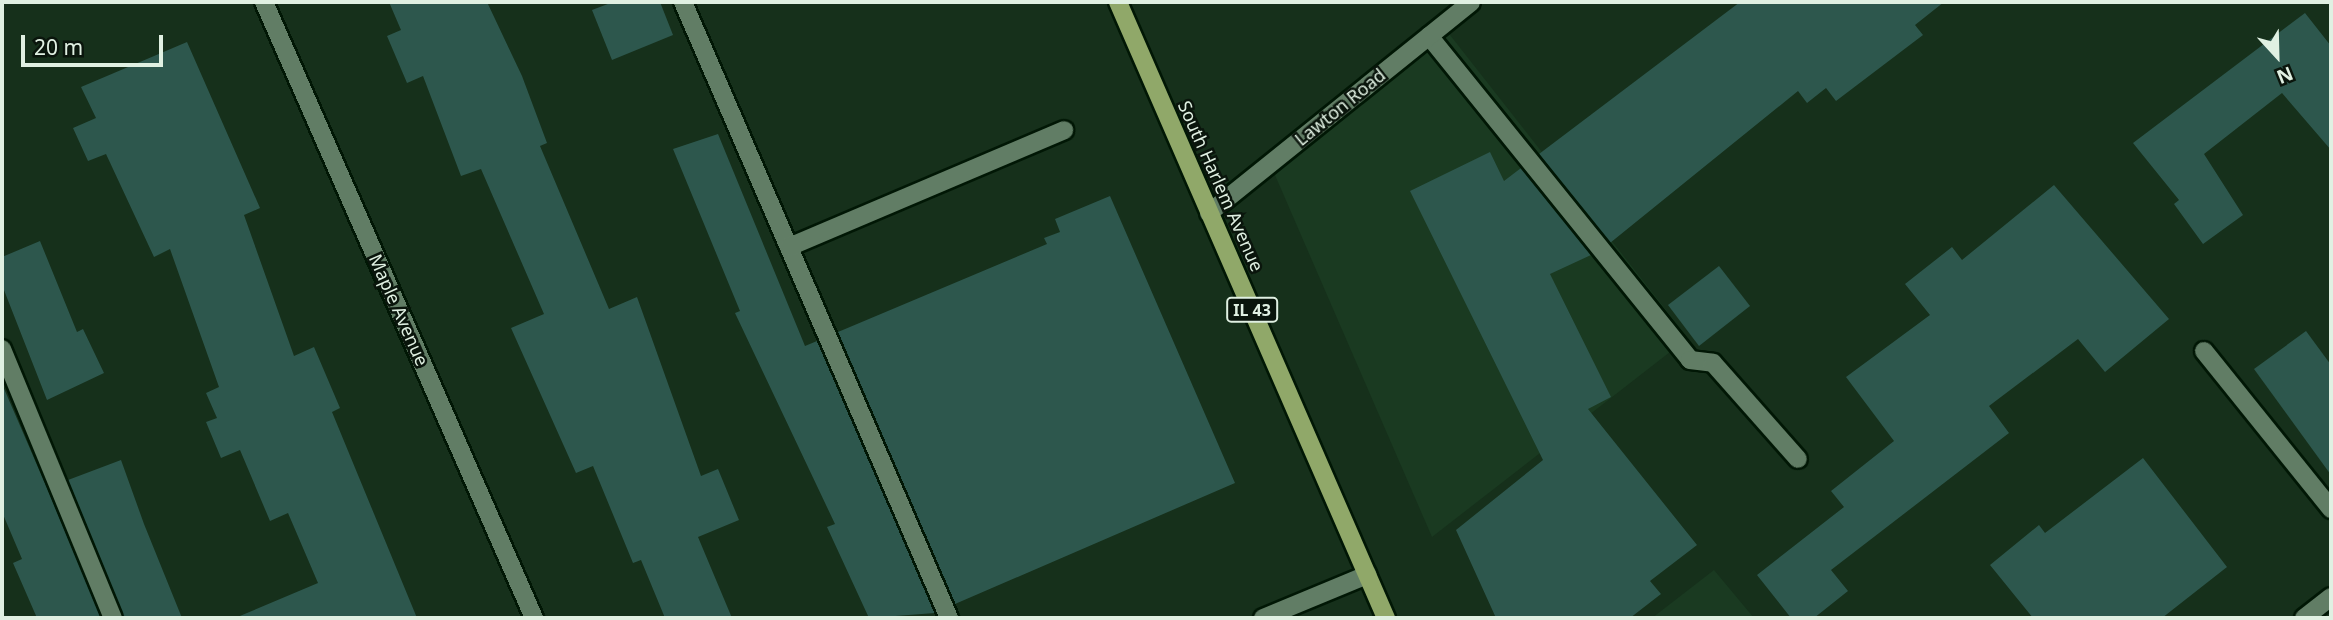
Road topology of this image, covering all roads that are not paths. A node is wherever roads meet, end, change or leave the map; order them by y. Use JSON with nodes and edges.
{"nodes":[{"id":1,"x":264,"y":2,"type":"edge"},
{"id":2,"x":683,"y":2,"type":"edge"},
{"id":3,"x":1118,"y":2,"type":"edge"},
{"id":4,"x":1471,"y":2,"type":"edge"},
{"id":5,"x":1429,"y":36,"type":"junction"},
{"id":6,"x":1064,"y":130,"type":"dead end"},
{"id":7,"x":1209,"y":213,"type":"junction"},
{"id":8,"x":789,"y":247,"type":"junction"},
{"id":9,"x":2,"y":349,"type":"edge"},
{"id":10,"x":2204,"y":351,"type":"dead end"},
{"id":11,"x":1798,"y":458,"type":"dead end"},
{"id":12,"x":2331,"y":509,"type":"edge"},
{"id":13,"x":1367,"y":575,"type":"junction"},
{"id":14,"x":2331,"y":597,"type":"edge"},
{"id":15,"x":113,"y":618,"type":"edge"},
{"id":16,"x":534,"y":618,"type":"edge"},
{"id":17,"x":949,"y":618,"type":"edge"},
{"id":18,"x":1263,"y":618,"type":"edge"},
{"id":19,"x":1386,"y":618,"type":"edge"},
{"id":20,"x":2304,"y":618,"type":"edge"}],
"edges":[{"from":1,"to":16,"type":"street","name":"Maple Avenue"},
{"from":2,"to":8,"type":"street"},
{"from":3,"to":7,"type":"main road","name":"South Harlem Avenue","number":"IL 43"},
{"from":4,"to":5,"type":"street","name":"Lawton Road"},
{"from":5,"to":7,"type":"street","name":"Lawton Road"},
{"from":5,"to":11,"type":"street"},
{"from":6,"to":8,"type":"street"},
{"from":7,"to":13,"type":"main road","name":"South Harlem Avenue","number":"IL 43"},
{"from":8,"to":17,"type":"street"},
{"from":9,"to":15,"type":"street"},
{"from":10,"to":12,"type":"street"},
{"from":13,"to":18,"type":"street"},
{"from":13,"to":19,"type":"main road","name":"South Harlem Avenue","number":"IL 43"},
{"from":14,"to":20,"type":"street"}]}
